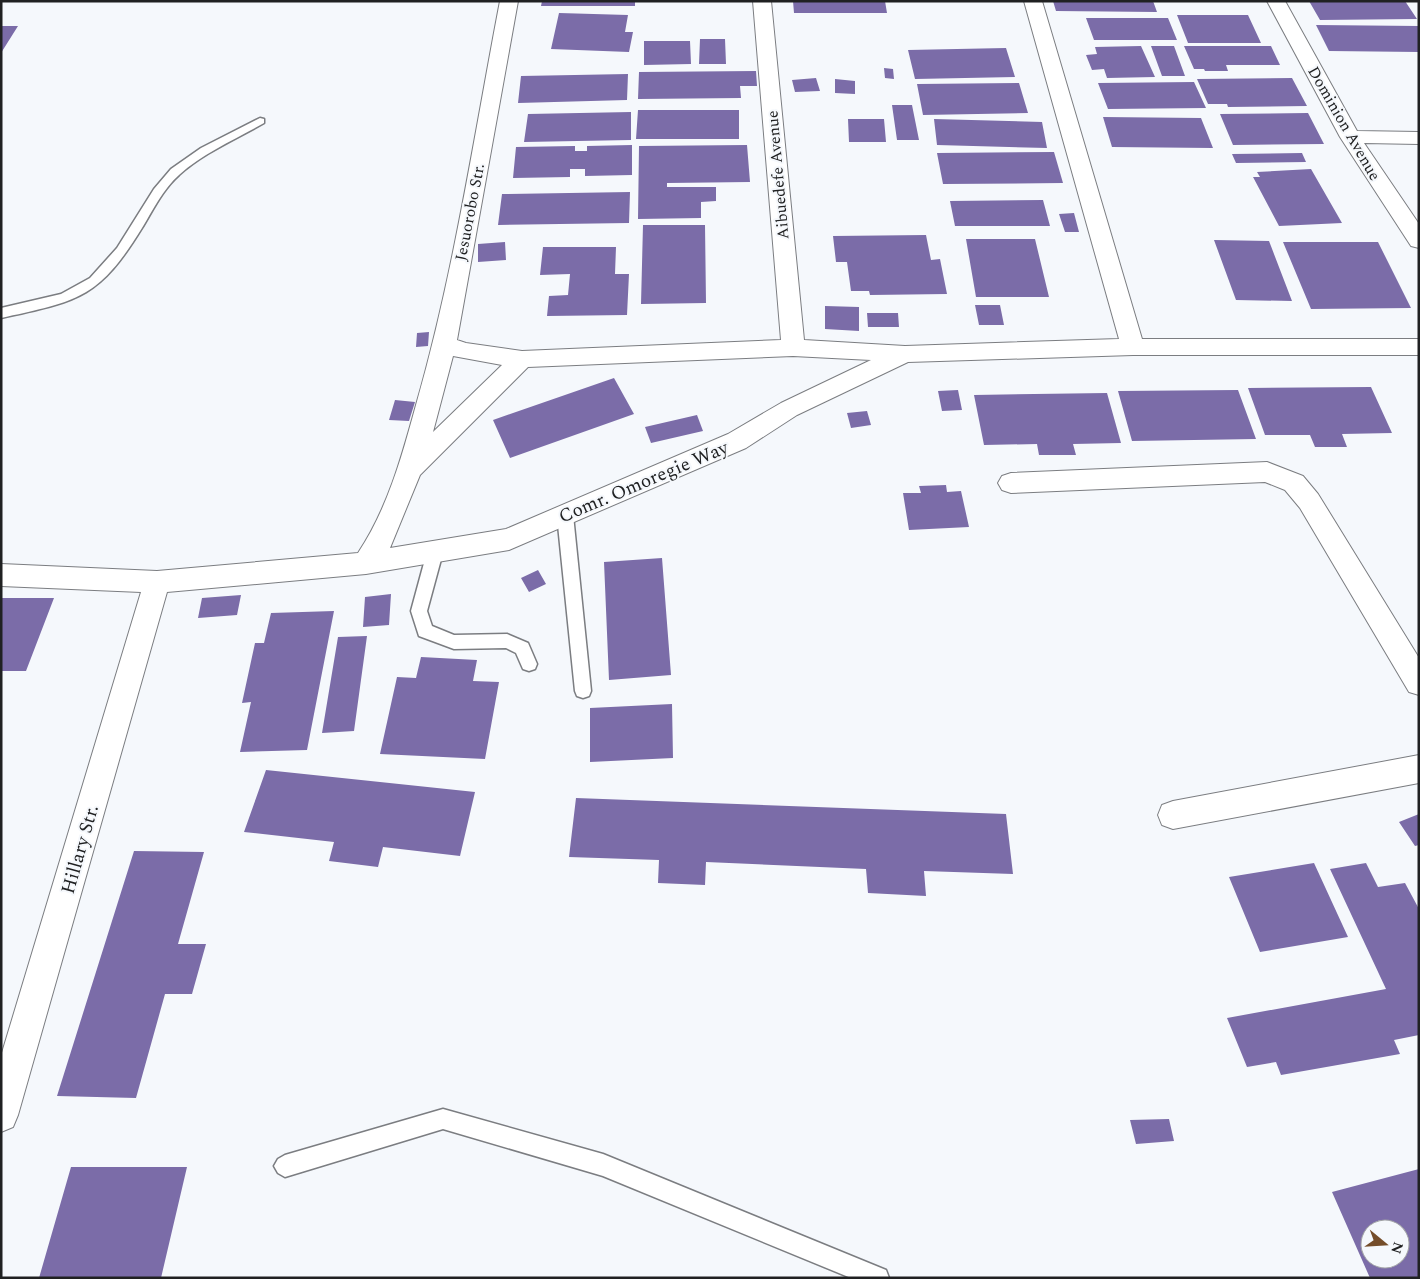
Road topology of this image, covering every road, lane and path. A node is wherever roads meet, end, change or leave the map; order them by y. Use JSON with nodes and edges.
{"nodes":[{"id":1,"x":508,"y":1,"type":"edge"},
{"id":2,"x":762,"y":1,"type":"edge"},
{"id":3,"x":1033,"y":1,"type":"edge"},
{"id":4,"x":1276,"y":1,"type":"edge"},
{"id":5,"x":260,"y":121,"type":"dead end"},
{"id":6,"x":1350,"y":137,"type":"junction"},
{"id":7,"x":1419,"y":138,"type":"edge"},
{"id":8,"x":1419,"y":240,"type":"edge"},
{"id":9,"x":1,"y":313,"type":"edge"},
{"id":10,"x":445,"y":344,"type":"junction"},
{"id":11,"x":1133,"y":347,"type":"junction"},
{"id":12,"x":1419,"y":347,"type":"edge"},
{"id":13,"x":793,"y":348,"type":"junction"},
{"id":14,"x":905,"y":354,"type":"junction"},
{"id":15,"x":522,"y":359,"type":"junction"},
{"id":16,"x":410,"y":470,"type":"junction"},
{"id":17,"x":1011,"y":483,"type":"dead end"},
{"id":18,"x":565,"y":515,"type":"junction"},
{"id":19,"x":435,"y":552,"type":"junction"},
{"id":20,"x":366,"y":563,"type":"junction"},
{"id":21,"x":1,"y":575,"type":"edge"},
{"id":22,"x":157,"y":582,"type":"junction"},
{"id":23,"x":529,"y":664,"type":"dead end"},
{"id":24,"x":1419,"y":682,"type":"edge"},
{"id":25,"x":583,"y":691,"type":"dead end"},
{"id":26,"x":1419,"y":769,"type":"edge"},
{"id":27,"x":1173,"y":815,"type":"dead end"},
{"id":28,"x":1,"y":1115,"type":"edge"},
{"id":29,"x":285,"y":1166,"type":"dead end"},
{"id":30,"x":878,"y":1278,"type":"edge"}],
"edges":[{"from":1,"to":10,"type":"street","name":"Jesuorobo Str."},
{"from":2,"to":13,"type":"street","name":"Aibuedefe Avenue"},
{"from":3,"to":11,"type":"street"},
{"from":4,"to":6,"type":"street","name":"Dominion Avenue"},
{"from":5,"to":9,"type":"lane"},
{"from":6,"to":7,"type":"street"},
{"from":6,"to":8,"type":"street","name":"Dominion Avenue"},
{"from":10,"to":15,"type":"street"},
{"from":10,"to":16,"type":"street","name":"Jesuorobo Str."},
{"from":11,"to":12,"type":"street"},
{"from":11,"to":14,"type":"street"},
{"from":13,"to":14,"type":"street"},
{"from":13,"to":15,"type":"street"},
{"from":14,"to":18,"type":"street","name":"Comr. Omoregie Way"},
{"from":15,"to":16,"type":"street"},
{"from":16,"to":20,"type":"street","name":"Jesuorobo Str."},
{"from":17,"to":24,"type":"street"},
{"from":18,"to":19,"type":"street","name":"Comr. Omoregie Way"},
{"from":18,"to":25,"type":"lane"},
{"from":19,"to":20,"type":"street","name":"Comr. Omoregie Way"},
{"from":19,"to":23,"type":"lane"},
{"from":20,"to":22,"type":"street","name":"Comr. Omoregie Way"},
{"from":21,"to":22,"type":"street","name":"Comr. Omoregie Way"},
{"from":22,"to":28,"type":"street","name":"Hillary Str."},
{"from":26,"to":27,"type":"street"},
{"from":29,"to":30,"type":"lane"}]}
